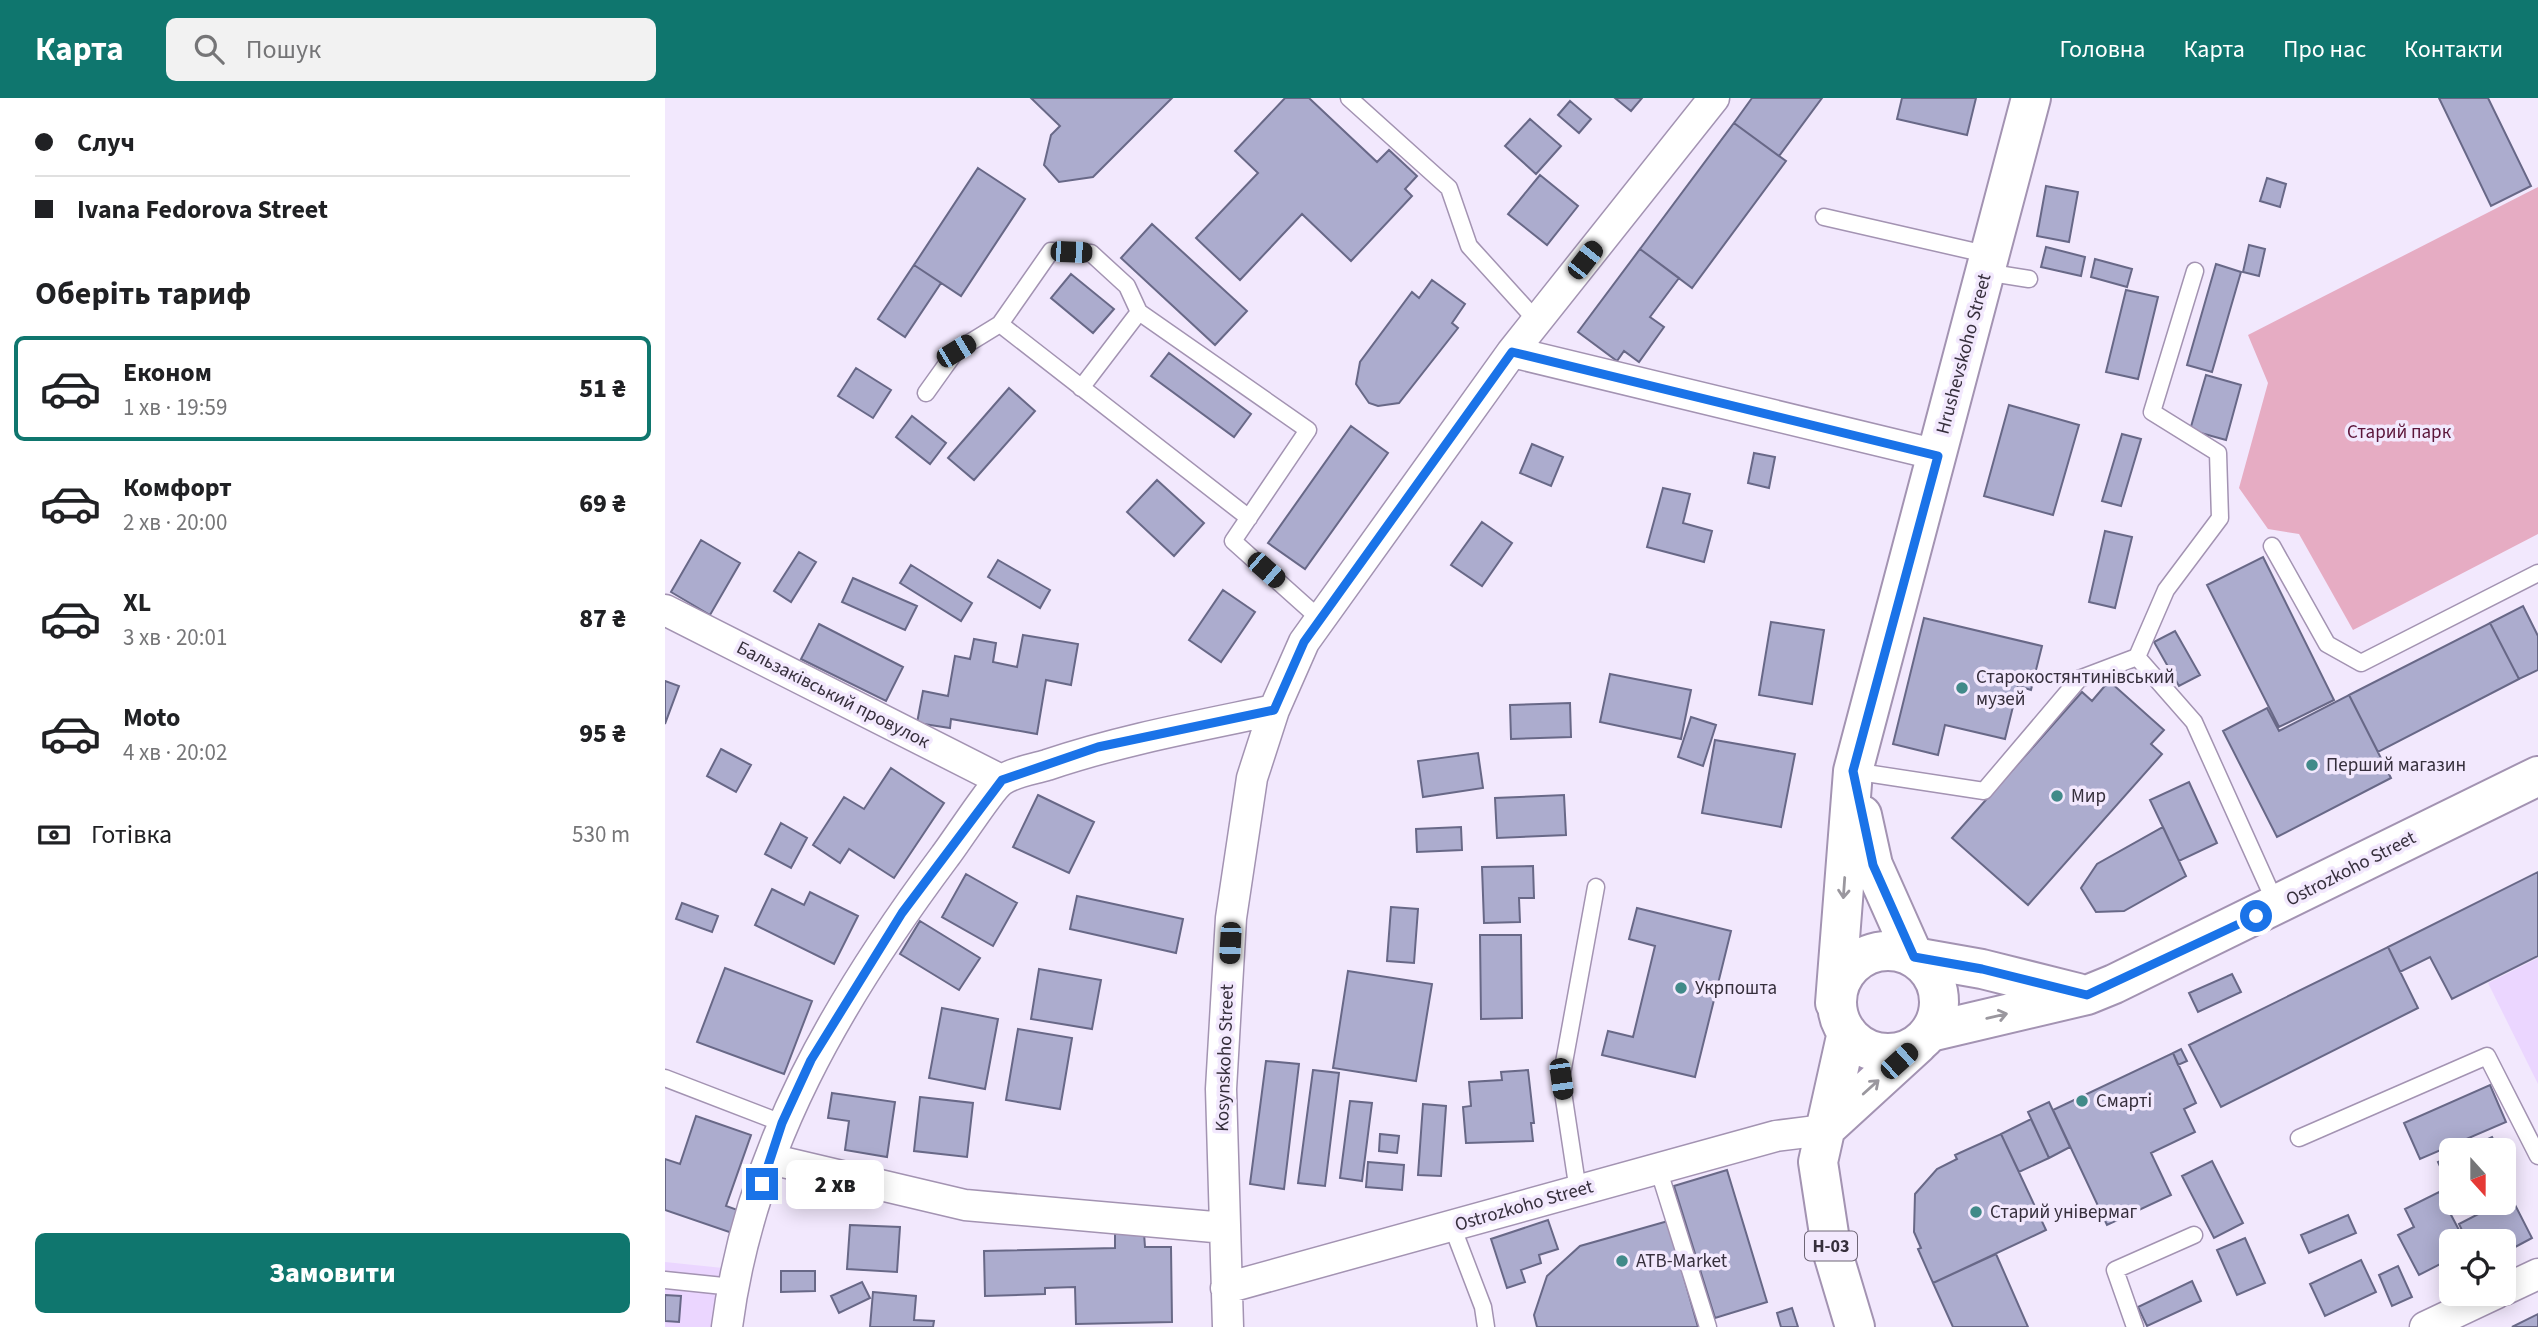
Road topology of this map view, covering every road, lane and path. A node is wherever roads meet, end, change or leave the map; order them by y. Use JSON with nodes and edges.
{"nodes":[{"id":1,"x":1349,"y":98,"type":"edge"},
{"id":2,"x":1714,"y":98,"type":"edge"},
{"id":3,"x":2031,"y":98,"type":"edge"},
{"id":4,"x":1825,"y":216,"type":"dead end"},
{"id":5,"x":1988,"y":263,"type":"junction"},
{"id":6,"x":2195,"y":271,"type":"dead end"},
{"id":7,"x":2029,"y":279,"type":"dead end"},
{"id":8,"x":1139,"y":312,"type":"junction"},
{"id":9,"x":1537,"y":321,"type":"junction"},
{"id":10,"x":1000,"y":324,"type":"junction"},
{"id":11,"x":1512,"y":352,"type":"junction"},
{"id":12,"x":1081,"y":388,"type":"junction"},
{"id":13,"x":926,"y":393,"type":"dead end"},
{"id":14,"x":1938,"y":456,"type":"junction"},
{"id":15,"x":1249,"y":518,"type":"junction"},
{"id":16,"x":2272,"y":546,"type":"dead end"},
{"id":17,"x":2538,"y":573,"type":"edge"},
{"id":18,"x":665,"y":610,"type":"edge"},
{"id":19,"x":1320,"y":619,"type":"junction"},
{"id":20,"x":2137,"y":657,"type":"junction"},
{"id":21,"x":1274,"y":710,"type":"junction"},
{"id":22,"x":1853,"y":771,"type":"junction"},
{"id":23,"x":2538,"y":776,"type":"edge"},
{"id":24,"x":1002,"y":780,"type":"junction"},
{"id":25,"x":1595,"y":887,"type":"dead end"},
{"id":26,"x":2277,"y":906,"type":"junction"},
{"id":27,"x":1914,"y":957,"type":"junction"},
{"id":28,"x":2087,"y":995,"type":"junction"},
{"id":29,"x":1841,"y":1018,"type":"junction"},
{"id":30,"x":1924,"y":1038,"type":"junction"},
{"id":31,"x":665,"y":1078,"type":"edge"},
{"id":32,"x":782,"y":1123,"type":"junction"},
{"id":33,"x":1824,"y":1130,"type":"junction"},
{"id":34,"x":2299,"y":1138,"type":"dead end"},
{"id":35,"x":2538,"y":1156,"type":"edge"},
{"id":36,"x":770,"y":1158,"type":"junction"},
{"id":37,"x":1658,"y":1168,"type":"junction"},
{"id":38,"x":1578,"y":1191,"type":"junction"},
{"id":39,"x":1452,"y":1226,"type":"junction"},
{"id":40,"x":1226,"y":1228,"type":"junction"},
{"id":41,"x":2194,"y":1235,"type":"dead end"},
{"id":42,"x":2538,"y":1274,"type":"edge"},
{"id":43,"x":665,"y":1280,"type":"edge"},
{"id":44,"x":2516,"y":1284,"type":"edge"},
{"id":45,"x":733,"y":1287,"type":"junction"},
{"id":46,"x":1226,"y":1288,"type":"junction"},
{"id":47,"x":2469,"y":1306,"type":"edge"},
{"id":48,"x":1850,"y":1324,"type":"edge"},
{"id":49,"x":727,"y":1327,"type":"edge"},
{"id":50,"x":1228,"y":1327,"type":"edge"},
{"id":51,"x":1486,"y":1327,"type":"edge"},
{"id":52,"x":1708,"y":1327,"type":"edge"},
{"id":53,"x":2135,"y":1327,"type":"edge"},
{"id":54,"x":2425,"y":1327,"type":"edge"}],
"edges":[{"from":1,"to":9,"type":"lane"},
{"from":2,"to":9,"type":"street","name":"Kosynskoho Street"},
{"from":3,"to":5,"type":"main road","name":"Hrushevskoho Street","number":"Н-03"},
{"from":4,"to":5,"type":"lane"},
{"from":5,"to":7,"type":"lane"},
{"from":5,"to":14,"type":"main road","name":"Hrushevskoho Street","number":"Н-03"},
{"from":6,"to":20,"type":"lane"},
{"from":8,"to":10,"type":"lane"},
{"from":8,"to":12,"type":"lane"},
{"from":8,"to":15,"type":"lane"},
{"from":9,"to":11,"type":"street","name":"Kosynskoho Street"},
{"from":10,"to":12,"type":"lane"},
{"from":10,"to":13,"type":"lane"},
{"from":11,"to":14,"type":"street"},
{"from":11,"to":19,"type":"street","name":"Kosynskoho Street"},
{"from":12,"to":15,"type":"lane"},
{"from":14,"to":22,"type":"main road","name":"Hrushevskoho Street","number":"Н-03"},
{"from":15,"to":19,"type":"lane"},
{"from":16,"to":17,"type":"lane"},
{"from":18,"to":24,"type":"street","name":"Бальзаківський провулок"},
{"from":19,"to":21,"type":"street","name":"Kosynskoho Street"},
{"from":20,"to":22,"type":"lane"},
{"from":20,"to":26,"type":"lane"},
{"from":21,"to":24,"type":"street"},
{"from":21,"to":40,"type":"street","name":"Kosynskoho Street"},
{"from":22,"to":27,"type":"main road","name":"Hrushevskoho Street","number":"Н-03"},
{"from":22,"to":29,"type":"main road","name":"Hrushevskoho Street","number":"Н-03","one_way":true},
{"from":23,"to":26,"type":"main road","name":"Ostrozkoho Street"},
{"from":24,"to":32,"type":"street"},
{"from":25,"to":38,"type":"lane"},
{"from":26,"to":28,"type":"main road","name":"Ostrozkoho Street"},
{"from":27,"to":28,"type":"main road"},
{"from":27,"to":29,"type":"main road","number":"Н-03"},
{"from":27,"to":30,"type":"main road","number":"Н-03"},
{"from":30,"to":28,"type":"main road","name":"Ostrozkoho Street","one_way":true},
{"from":29,"to":30,"type":"main road"},
{"from":29,"to":33,"type":"main road","name":"Hrushevskoho Street","number":"Н-03"},
{"from":33,"to":30,"type":"main road","one_way":true},
{"from":31,"to":32,"type":"lane"},
{"from":32,"to":36,"type":"street"},
{"from":33,"to":37,"type":"street","name":"Ostrozkoho Street"},
{"from":33,"to":48,"type":"main road","name":"Hrushevskoho Street","number":"Н-03"},
{"from":34,"to":35,"type":"lane"},
{"from":36,"to":40,"type":"street"},
{"from":36,"to":45,"type":"street"},
{"from":37,"to":38,"type":"street","name":"Ostrozkoho Street"},
{"from":37,"to":52,"type":"lane"},
{"from":38,"to":39,"type":"street","name":"Ostrozkoho Street"},
{"from":39,"to":46,"type":"street","name":"Ostrozkoho Street"},
{"from":39,"to":51,"type":"lane"},
{"from":40,"to":46,"type":"street","name":"Kosynskoho Street"},
{"from":41,"to":53,"type":"lane"},
{"from":42,"to":44,"type":"street"},
{"from":43,"to":45,"type":"lane"},
{"from":45,"to":49,"type":"street"},
{"from":46,"to":50,"type":"street","name":"Kosynskoho Street"},
{"from":47,"to":54,"type":"street"}]}
